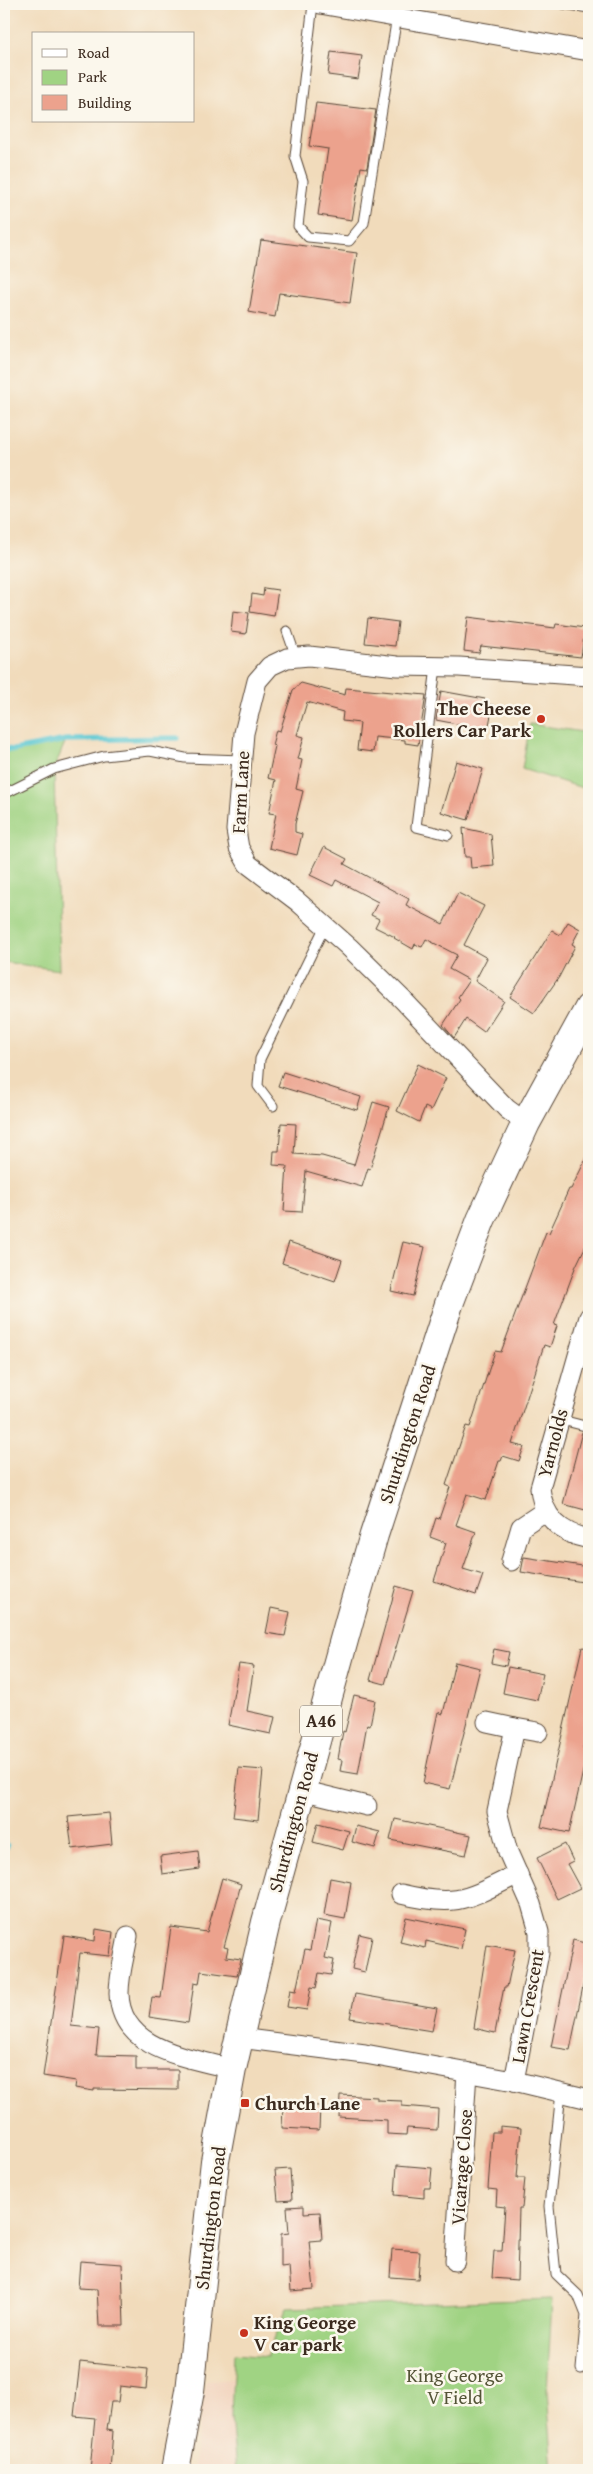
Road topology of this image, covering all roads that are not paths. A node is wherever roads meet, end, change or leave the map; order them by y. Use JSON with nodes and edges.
{"nodes":[{"id":1,"x":313,"y":4,"type":"edge"},
{"id":2,"x":320,"y":4,"type":"edge"},
{"id":3,"x":563,"y":4,"type":"edge"},
{"id":4,"x":589,"y":8,"type":"edge"},
{"id":5,"x":397,"y":16,"type":"junction"},
{"id":6,"x":589,"y":51,"type":"edge"},
{"id":7,"x":286,"y":631,"type":"dead end"},
{"id":8,"x":296,"y":657,"type":"junction"},
{"id":9,"x":436,"y":667,"type":"junction"},
{"id":10,"x":589,"y":676,"type":"edge"},
{"id":11,"x":242,"y":760,"type":"junction"},
{"id":12,"x":4,"y":794,"type":"edge"},
{"id":13,"x":448,"y":835,"type":"dead end"},
{"id":14,"x":326,"y":926,"type":"junction"},
{"id":15,"x":589,"y":1008,"type":"edge"},
{"id":16,"x":273,"y":1106,"type":"dead end"},
{"id":17,"x":526,"y":1122,"type":"junction"},
{"id":18,"x":589,"y":1318,"type":"edge"},
{"id":19,"x":558,"y":1419,"type":"junction"},
{"id":20,"x":589,"y":1428,"type":"edge"},
{"id":21,"x":545,"y":1511,"type":"junction"},
{"id":22,"x":589,"y":1539,"type":"edge"},
{"id":23,"x":511,"y":1561,"type":"dead end"},
{"id":24,"x":487,"y":1722,"type":"dead end"},
{"id":25,"x":515,"y":1728,"type":"junction"},
{"id":26,"x":538,"y":1732,"type":"dead end"},
{"id":27,"x":301,"y":1790,"type":"junction"},
{"id":28,"x":367,"y":1806,"type":"dead end"},
{"id":29,"x":518,"y":1874,"type":"junction"},
{"id":30,"x":401,"y":1894,"type":"dead end"},
{"id":31,"x":128,"y":1936,"type":"dead end"},
{"id":32,"x":239,"y":2038,"type":"junction"},
{"id":33,"x":232,"y":2069,"type":"junction"},
{"id":34,"x":467,"y":2072,"type":"junction"},
{"id":35,"x":514,"y":2081,"type":"junction"},
{"id":36,"x":560,"y":2092,"type":"junction"},
{"id":37,"x":589,"y":2099,"type":"edge"},
{"id":38,"x":455,"y":2261,"type":"dead end"},
{"id":39,"x":581,"y":2369,"type":"dead end"},
{"id":40,"x":175,"y":2470,"type":"edge"}],
"edges":[{"from":1,"to":5,"type":"lane"},
{"from":2,"to":5,"type":"street"},
{"from":3,"to":4,"type":"lane"},
{"from":5,"to":6,"type":"street"},
{"from":7,"to":8,"type":"lane"},
{"from":8,"to":9,"type":"street","name":"Farm Lane"},
{"from":8,"to":11,"type":"street","name":"Farm Lane"},
{"from":9,"to":10,"type":"street","name":"Farm Lane"},
{"from":9,"to":13,"type":"lane"},
{"from":11,"to":12,"type":"lane"},
{"from":11,"to":14,"type":"street","name":"Farm Lane"},
{"from":14,"to":16,"type":"lane"},
{"from":14,"to":17,"type":"street","name":"Farm Lane"},
{"from":15,"to":17,"type":"main road","name":"Shurdington Road","number":"A46"},
{"from":17,"to":27,"type":"main road","name":"Shurdington Road","number":"A46"},
{"from":18,"to":19,"type":"street","name":"Yarnolds"},
{"from":19,"to":20,"type":"lane"},
{"from":19,"to":21,"type":"street","name":"Yarnolds"},
{"from":21,"to":22,"type":"street"},
{"from":21,"to":23,"type":"street"},
{"from":24,"to":25,"type":"street"},
{"from":25,"to":26,"type":"street"},
{"from":25,"to":29,"type":"street","name":"Lawn Crescent"},
{"from":27,"to":28,"type":"street"},
{"from":27,"to":32,"type":"main road","name":"Shurdington Road","number":"A46"},
{"from":29,"to":30,"type":"street"},
{"from":29,"to":35,"type":"street","name":"Lawn Crescent"},
{"from":31,"to":33,"type":"street"},
{"from":32,"to":33,"type":"main road","name":"Shurdington Road","number":"A46"},
{"from":32,"to":34,"type":"street"},
{"from":33,"to":40,"type":"main road","name":"Shurdington Road","number":"A46"},
{"from":34,"to":35,"type":"street"},
{"from":34,"to":38,"type":"street","name":"Vicarage Close"},
{"from":35,"to":36,"type":"street"},
{"from":36,"to":37,"type":"street"},
{"from":36,"to":39,"type":"lane"}]}
